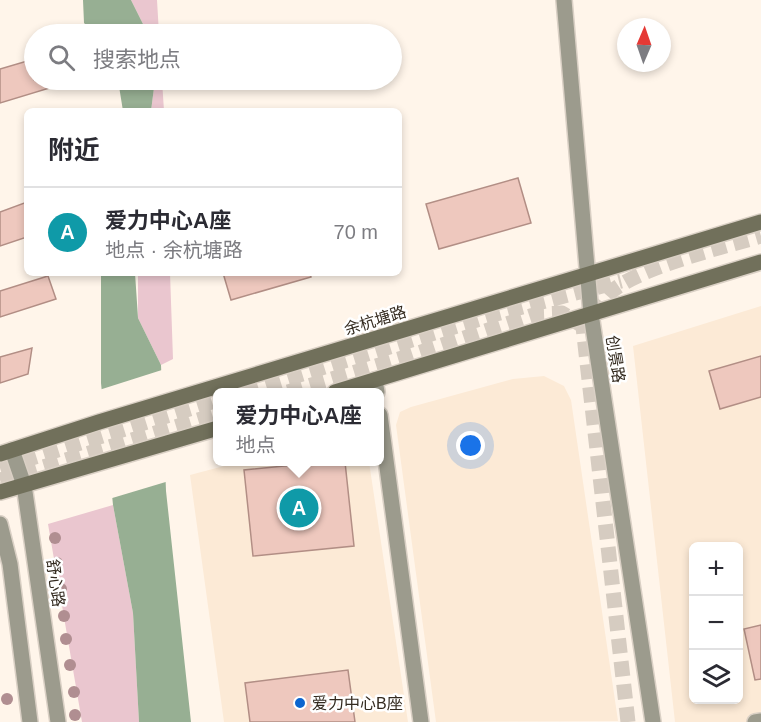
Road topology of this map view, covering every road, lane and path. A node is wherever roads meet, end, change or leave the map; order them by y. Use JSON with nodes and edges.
{"nodes":[{"id":1,"x":564,"y":0,"type":"edge"},
{"id":2,"x":761,"y":222,"type":"edge"},
{"id":3,"x":761,"y":262,"type":"edge"},
{"id":4,"x":587,"y":274,"type":"junction"},
{"id":5,"x":591,"y":314,"type":"junction"},
{"id":6,"x":376,"y":386,"type":"edge"},
{"id":7,"x":213,"y":430,"type":"edge"},
{"id":8,"x":384,"y":446,"type":"edge"},
{"id":9,"x":6,"y":452,"type":"edge"},
{"id":10,"x":24,"y":485,"type":"junction"},
{"id":11,"x":0,"y":492,"type":"edge"},
{"id":12,"x":0,"y":524,"type":"edge"},
{"id":13,"x":761,"y":721,"type":"edge"},
{"id":14,"x":30,"y":722,"type":"edge"},
{"id":15,"x":58,"y":722,"type":"edge"},
{"id":16,"x":420,"y":722,"type":"edge"},
{"id":17,"x":653,"y":722,"type":"edge"},
{"id":18,"x":755,"y":722,"type":"edge"}],
"edges":[{"from":1,"to":4,"type":"street","name":"创景路"},
{"from":2,"to":4,"type":"main road","name":"余杭塘路"},
{"from":3,"to":5,"type":"main road"},
{"from":4,"to":5,"type":"street","name":"创景路"},
{"from":4,"to":9,"type":"main road","name":"余杭塘路"},
{"from":5,"to":6,"type":"main road"},
{"from":5,"to":17,"type":"street","name":"创景路"},
{"from":7,"to":10,"type":"main road"},
{"from":8,"to":16,"type":"street"},
{"from":9,"to":10,"type":"street","name":"舒心路"},
{"from":10,"to":11,"type":"main road"},
{"from":10,"to":15,"type":"street","name":"舒心路"},
{"from":12,"to":14,"type":"street"},
{"from":13,"to":18,"type":"street"}]}
